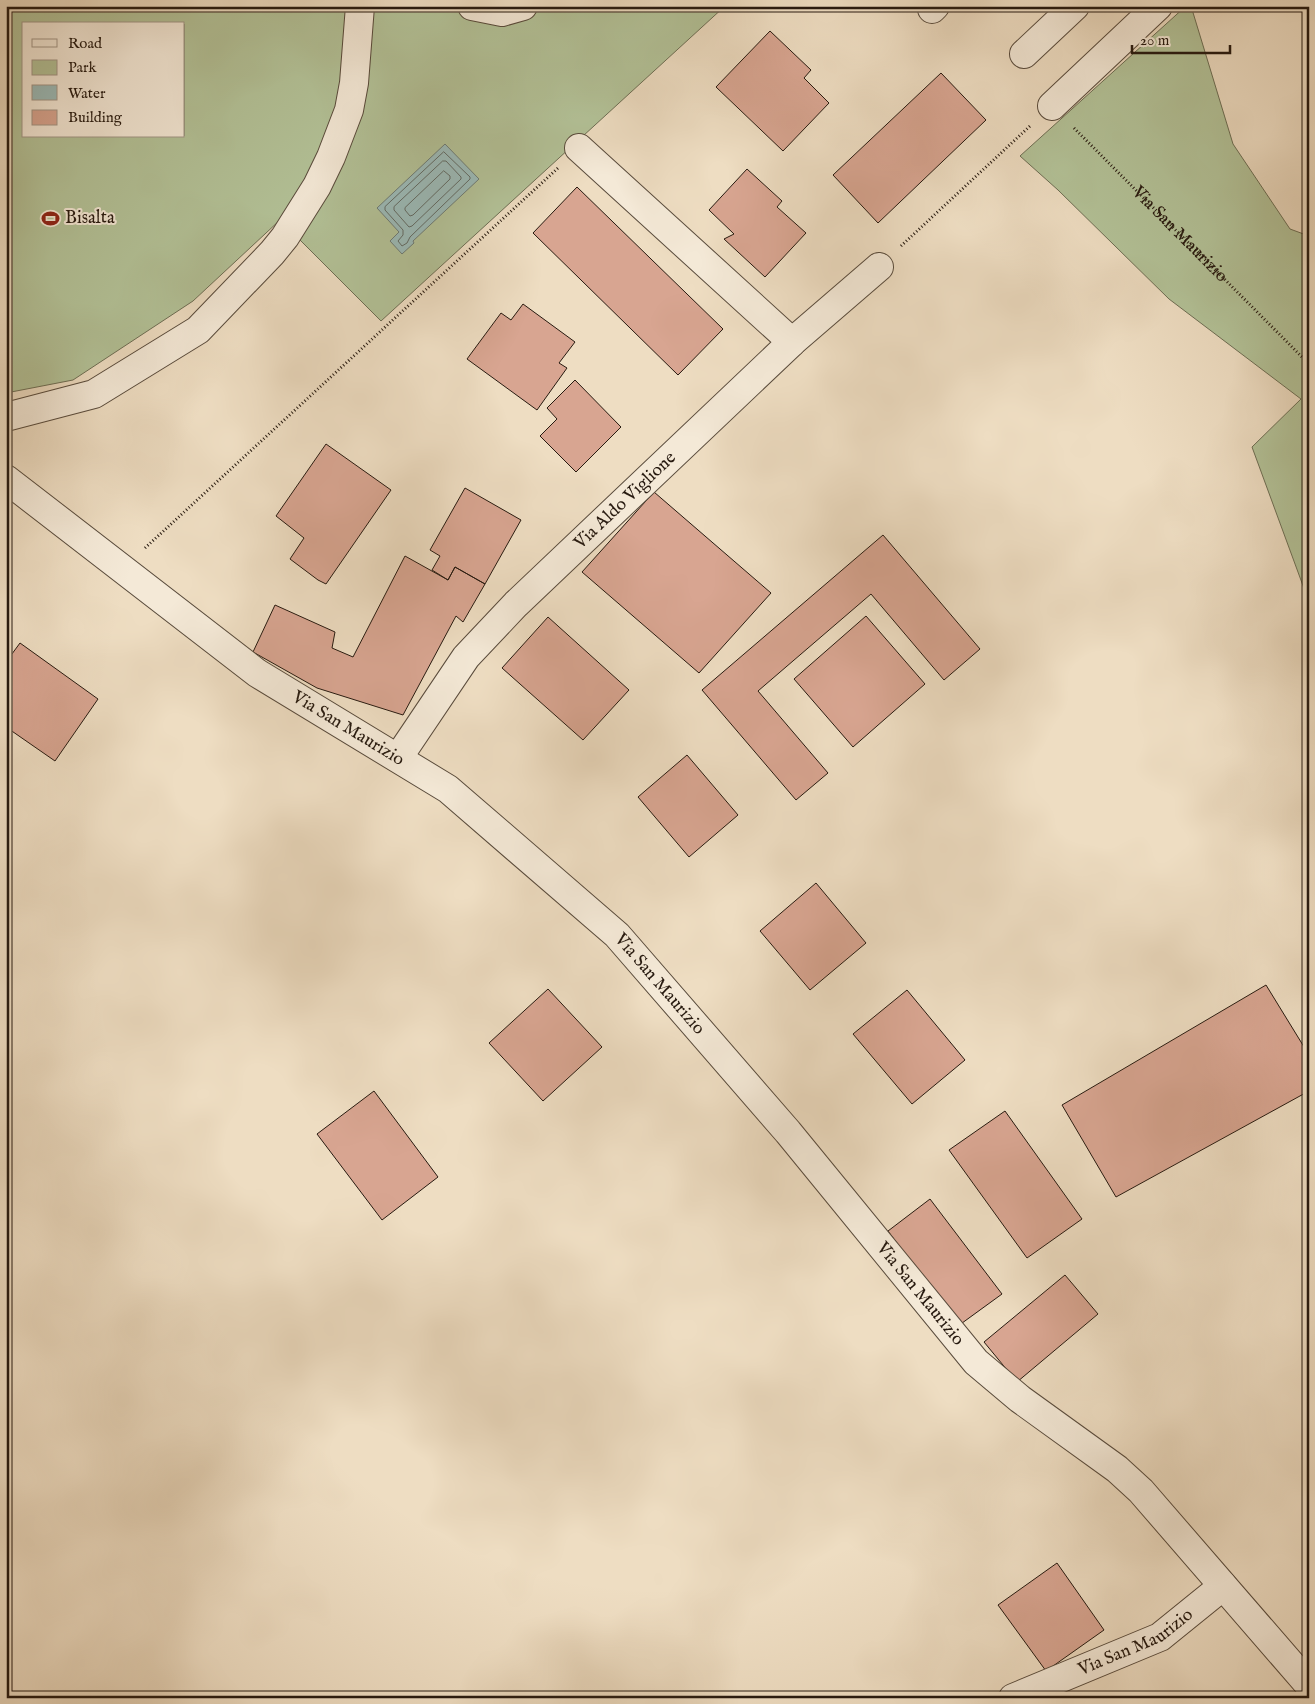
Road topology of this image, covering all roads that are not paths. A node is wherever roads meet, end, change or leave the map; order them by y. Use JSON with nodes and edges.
{"nodes":[{"id":1,"x":360,"y":6,"type":"edge"},
{"id":2,"x":472,"y":6,"type":"edge"},
{"id":3,"x":523,"y":6,"type":"edge"},
{"id":4,"x":1075,"y":6,"type":"edge"},
{"id":5,"x":1158,"y":6,"type":"edge"},
{"id":6,"x":1024,"y":54,"type":"dead end"},
{"id":7,"x":1052,"y":106,"type":"road end"},
{"id":8,"x":580,"y":148,"type":"road end"},
{"id":9,"x":879,"y":267,"type":"road end"},
{"id":10,"x":792,"y":342,"type":"junction"},
{"id":11,"x":6,"y":417,"type":"edge"},
{"id":12,"x":6,"y":478,"type":"edge"},
{"id":13,"x":398,"y":758,"type":"junction"},
{"id":14,"x":1223,"y":1586,"type":"junction"},
{"id":15,"x":1309,"y":1685,"type":"edge"},
{"id":16,"x":1014,"y":1698,"type":"edge"}],
"edges":[{"from":1,"to":11,"type":"street"},
{"from":2,"to":3,"type":"street"},
{"from":4,"to":6,"type":"street"},
{"from":5,"to":7,"type":"street"},
{"from":8,"to":10,"type":"street"},
{"from":9,"to":10,"type":"street","name":"Via Aldo Viglione"},
{"from":10,"to":13,"type":"street","name":"Via Aldo Viglione"},
{"from":12,"to":13,"type":"street","name":"Via San Maurizio"},
{"from":13,"to":14,"type":"street","name":"Via San Maurizio"},
{"from":14,"to":15,"type":"street","name":"Via San Maurizio"},
{"from":14,"to":16,"type":"street","name":"Via San Maurizio"}]}
